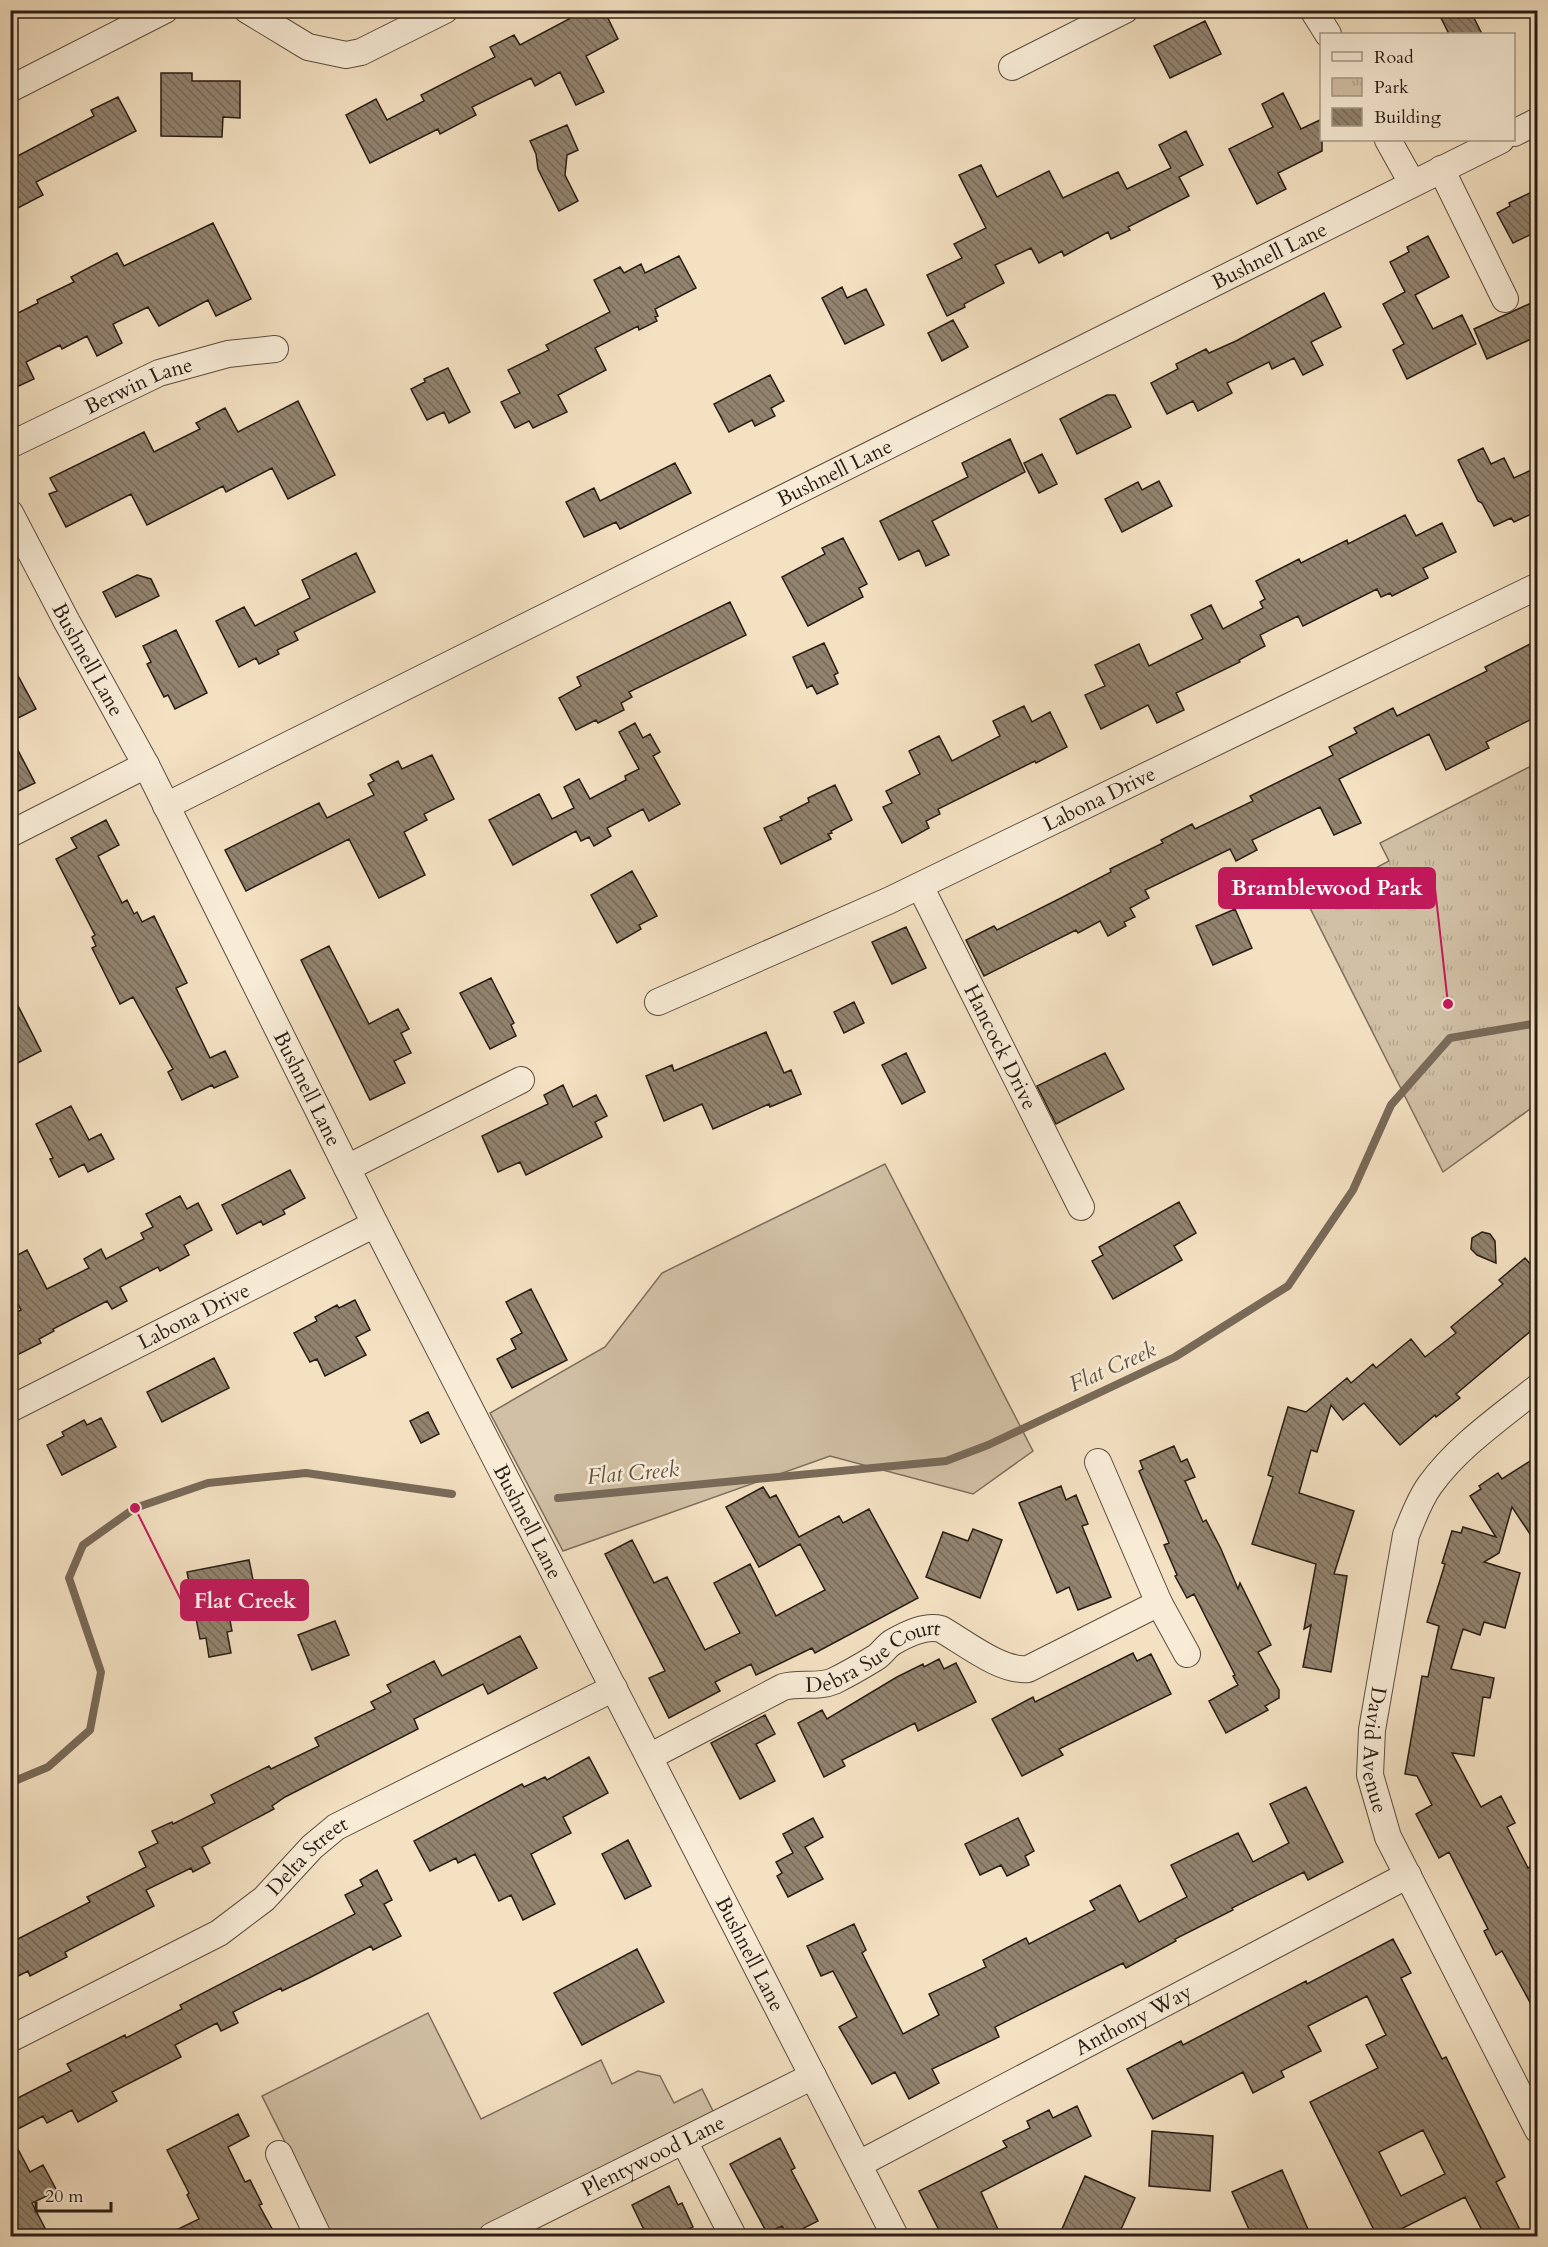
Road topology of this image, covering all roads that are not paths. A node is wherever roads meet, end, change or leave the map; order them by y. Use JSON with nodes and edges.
{"nodes":[{"id":1,"x":165,"y":10,"type":"edge"},
{"id":2,"x":445,"y":10,"type":"edge"},
{"id":3,"x":1125,"y":10,"type":"edge"},
{"id":4,"x":1313,"y":10,"type":"edge"},
{"id":5,"x":250,"y":11,"type":"edge"},
{"id":6,"x":1327,"y":33,"type":"edge"},
{"id":7,"x":1012,"y":67,"type":"dead end"},
{"id":8,"x":10,"y":88,"type":"edge"},
{"id":9,"x":1538,"y":122,"type":"edge"},
{"id":10,"x":1515,"y":133,"type":"edge"},
{"id":11,"x":1389,"y":141,"type":"edge"},
{"id":12,"x":1499,"y":141,"type":"edge"},
{"id":13,"x":1441,"y":169,"type":"junction"},
{"id":14,"x":1412,"y":183,"type":"junction"},
{"id":15,"x":1505,"y":299,"type":"dead end"},
{"id":16,"x":274,"y":349,"type":"dead end"},
{"id":17,"x":10,"y":445,"type":"edge"},
{"id":18,"x":10,"y":513,"type":"edge"},
{"id":19,"x":1538,"y":586,"type":"edge"},
{"id":20,"x":146,"y":765,"type":"junction"},
{"id":21,"x":166,"y":806,"type":"junction"},
{"id":22,"x":10,"y":834,"type":"edge"},
{"id":23,"x":920,"y":886,"type":"junction"},
{"id":24,"x":658,"y":1002,"type":"dead end"},
{"id":25,"x":521,"y":1080,"type":"dead end"},
{"id":26,"x":348,"y":1168,"type":"junction"},
{"id":27,"x":1081,"y":1207,"type":"dead end"},
{"id":28,"x":375,"y":1224,"type":"junction"},
{"id":29,"x":1538,"y":1387,"type":"edge"},
{"id":30,"x":10,"y":1409,"type":"edge"},
{"id":31,"x":1098,"y":1462,"type":"dead end"},
{"id":32,"x":1159,"y":1603,"type":"junction"},
{"id":33,"x":1187,"y":1654,"type":"dead end"},
{"id":34,"x":614,"y":1688,"type":"junction"},
{"id":35,"x":649,"y":1757,"type":"junction"},
{"id":36,"x":1408,"y":1875,"type":"junction"},
{"id":37,"x":10,"y":2039,"type":"edge"},
{"id":38,"x":813,"y":2076,"type":"junction"},
{"id":39,"x":1538,"y":2130,"type":"edge"},
{"id":40,"x":684,"y":2141,"type":"junction"},
{"id":41,"x":279,"y":2154,"type":"dead end"},
{"id":42,"x":859,"y":2164,"type":"junction"},
{"id":43,"x":500,"y":2235,"type":"edge"},
{"id":44,"x":318,"y":2236,"type":"edge"},
{"id":45,"x":733,"y":2236,"type":"edge"},
{"id":46,"x":895,"y":2236,"type":"edge"}],
"edges":[{"from":1,"to":8,"type":"street"},
{"from":2,"to":5,"type":"street"},
{"from":3,"to":7,"type":"street"},
{"from":4,"to":6,"type":"street"},
{"from":9,"to":10,"type":"street"},
{"from":11,"to":14,"type":"street"},
{"from":12,"to":13,"type":"street","name":"Bushnell Lane"},
{"from":13,"to":14,"type":"street","name":"Bushnell Lane"},
{"from":13,"to":15,"type":"street"},
{"from":14,"to":21,"type":"street","name":"Bushnell Lane"},
{"from":16,"to":17,"type":"street","name":"Berwin Lane"},
{"from":18,"to":20,"type":"street","name":"Bushnell Lane"},
{"from":19,"to":23,"type":"street","name":"Labona Drive"},
{"from":20,"to":21,"type":"street","name":"Bushnell Lane"},
{"from":20,"to":22,"type":"street"},
{"from":21,"to":26,"type":"street","name":"Bushnell Lane"},
{"from":23,"to":24,"type":"street","name":"Labona Drive"},
{"from":23,"to":27,"type":"street","name":"Hancock Drive"},
{"from":25,"to":26,"type":"street"},
{"from":26,"to":28,"type":"street","name":"Bushnell Lane"},
{"from":28,"to":30,"type":"street","name":"Labona Drive"},
{"from":28,"to":34,"type":"street","name":"Bushnell Lane"},
{"from":29,"to":36,"type":"street","name":"David Avenue"},
{"from":31,"to":32,"type":"street"},
{"from":32,"to":33,"type":"street"},
{"from":32,"to":35,"type":"street","name":"Debra Sue Court"},
{"from":34,"to":35,"type":"street","name":"Bushnell Lane"},
{"from":34,"to":37,"type":"street","name":"Delta Street"},
{"from":35,"to":38,"type":"street","name":"Bushnell Lane"},
{"from":36,"to":39,"type":"street","name":"David Avenue"},
{"from":36,"to":42,"type":"street","name":"Anthony Way"},
{"from":38,"to":40,"type":"street","name":"Plentywood Lane"},
{"from":38,"to":42,"type":"street","name":"Bushnell Lane"},
{"from":40,"to":43,"type":"street","name":"Plentywood Lane"},
{"from":40,"to":45,"type":"street"},
{"from":41,"to":44,"type":"street"},
{"from":42,"to":46,"type":"street","name":"Bushnell Lane"}]}
